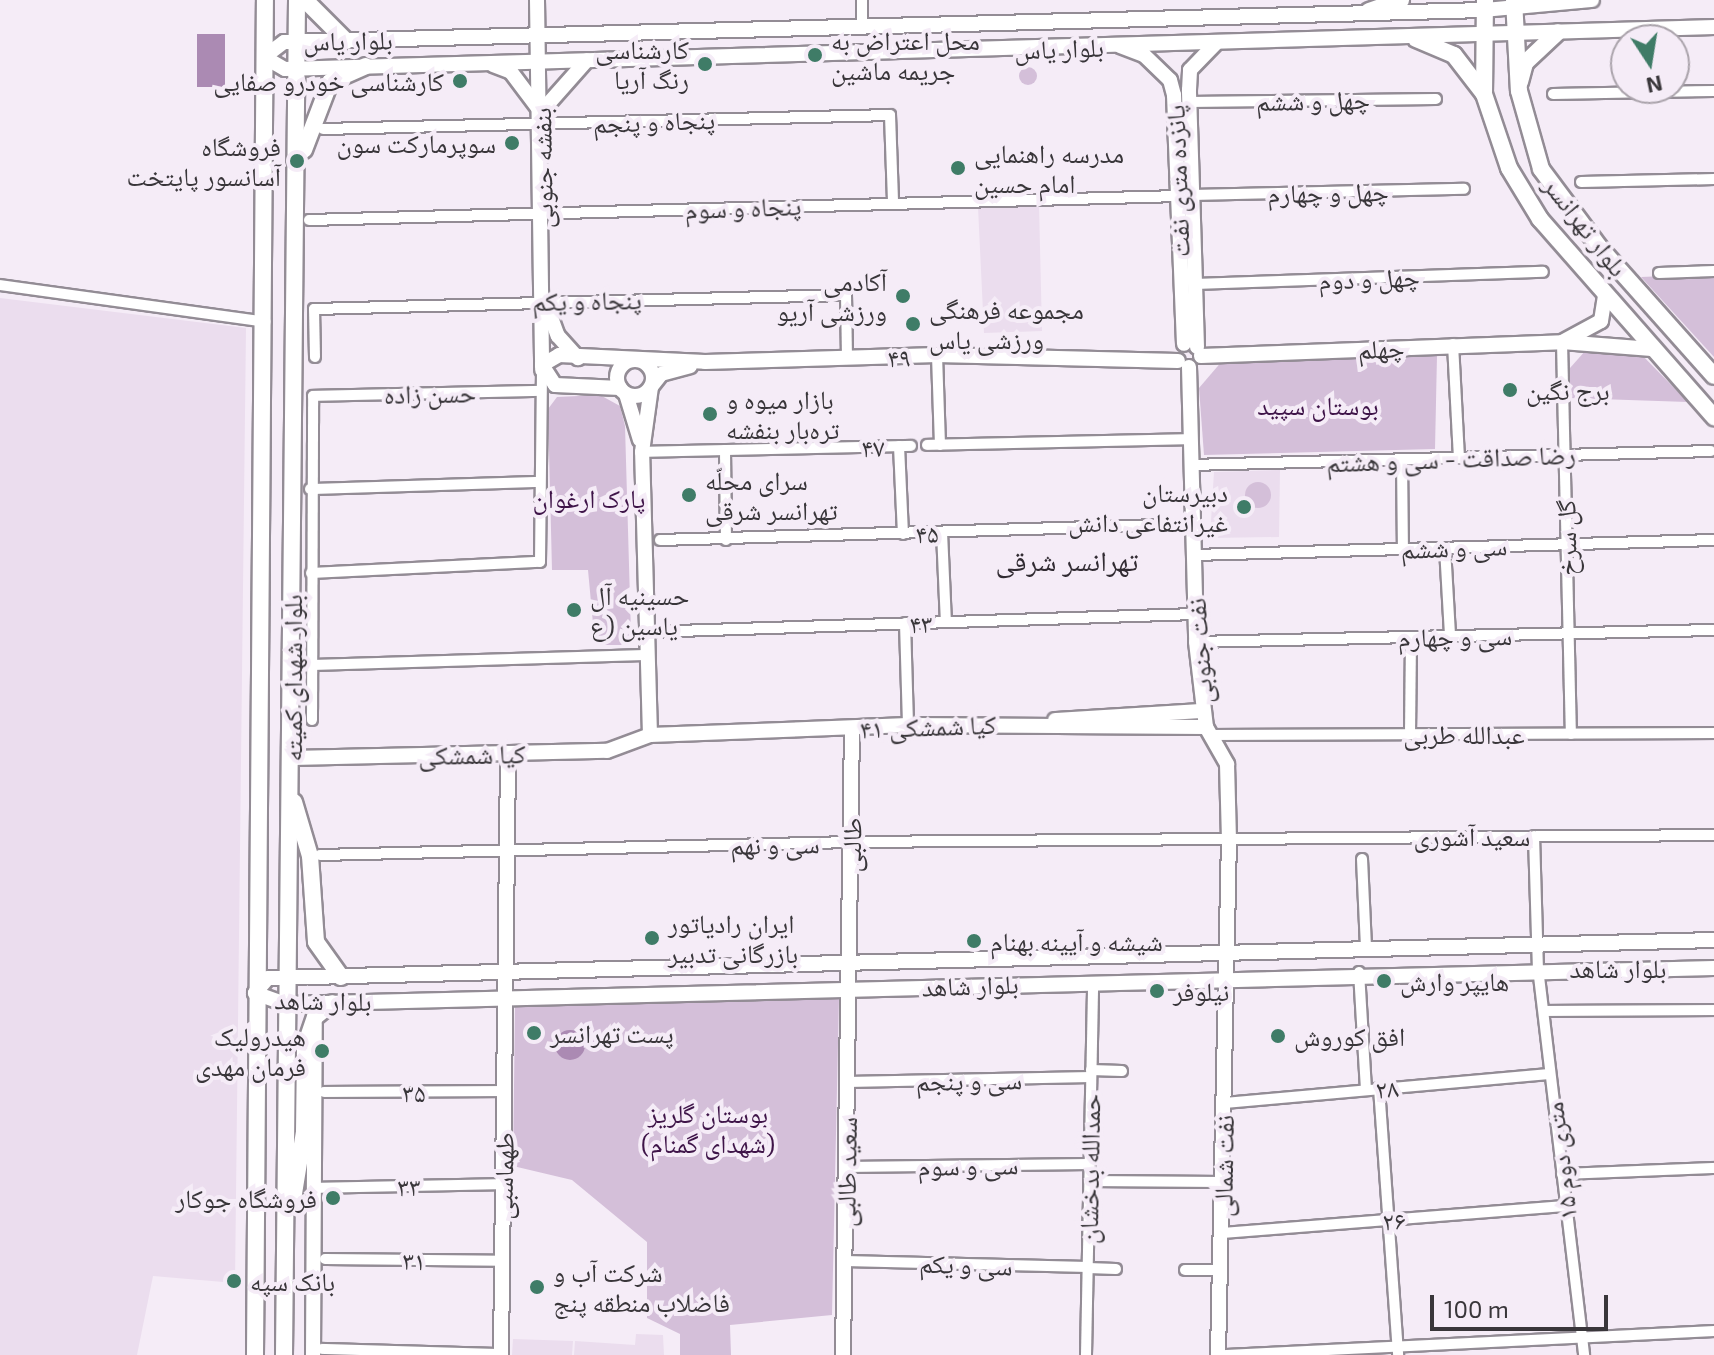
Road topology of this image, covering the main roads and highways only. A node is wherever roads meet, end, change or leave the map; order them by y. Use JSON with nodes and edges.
{"nodes":[{"id":1,"x":265,"y":0,"type":"edge"},
{"id":2,"x":297,"y":0,"type":"edge"},
{"id":3,"x":305,"y":0,"type":"edge"},
{"id":4,"x":1401,"y":0,"type":"edge"},
{"id":5,"x":1514,"y":4,"type":"edge"},
{"id":6,"x":1485,"y":5,"type":"edge"},
{"id":7,"x":1369,"y":11,"type":"road end"},
{"id":8,"x":1558,"y":32,"type":"road end"},
{"id":9,"x":1416,"y":39,"type":"road end"},
{"id":10,"x":346,"y":41,"type":"road end"},
{"id":11,"x":366,"y":66,"type":"road end"},
{"id":12,"x":1519,"y":91,"type":"junction"},
{"id":13,"x":1486,"y":100,"type":"junction"},
{"id":14,"x":300,"y":163,"type":"junction"},
{"id":15,"x":1714,"y":376,"type":"edge"},
{"id":16,"x":1714,"y":417,"type":"edge"},
{"id":17,"x":291,"y":794,"type":"junction"},
{"id":18,"x":341,"y":977,"type":"road end"},
{"id":19,"x":332,"y":1003,"type":"road end"},
{"id":20,"x":287,"y":1219,"type":"junction"},
{"id":21,"x":255,"y":1355,"type":"edge"},
{"id":22,"x":284,"y":1355,"type":"edge"}],
"edges":[{"from":1,"to":21,"type":"main road","name":"بلوار شهدای کمیته"},
{"from":2,"to":14,"type":"main road","name":"بلوار شهدای کمیته"},
{"from":3,"to":10,"type":"main road"},
{"from":4,"to":7,"type":"main road"},
{"from":5,"to":12,"type":"main road","name":"بلوار تهرانسر"},
{"from":6,"to":13,"type":"main road","name":"بلوار تهرانسر"},
{"from":8,"to":12,"type":"main road"},
{"from":9,"to":13,"type":"main road"},
{"from":11,"to":14,"type":"main road"},
{"from":12,"to":13,"type":"main road"},
{"from":12,"to":15,"type":"main road","name":"بلوار تهرانسر"},
{"from":13,"to":16,"type":"main road","name":"بلوار تهرانسر"},
{"from":14,"to":17,"type":"main road","name":"بلوار شهدای کمیته"},
{"from":17,"to":18,"type":"main road"},
{"from":17,"to":20,"type":"main road","name":"بلوار شهدای کمیته"},
{"from":19,"to":20,"type":"main road"},
{"from":20,"to":22,"type":"main road","name":"بلوار شهدای کمیته"}]}
